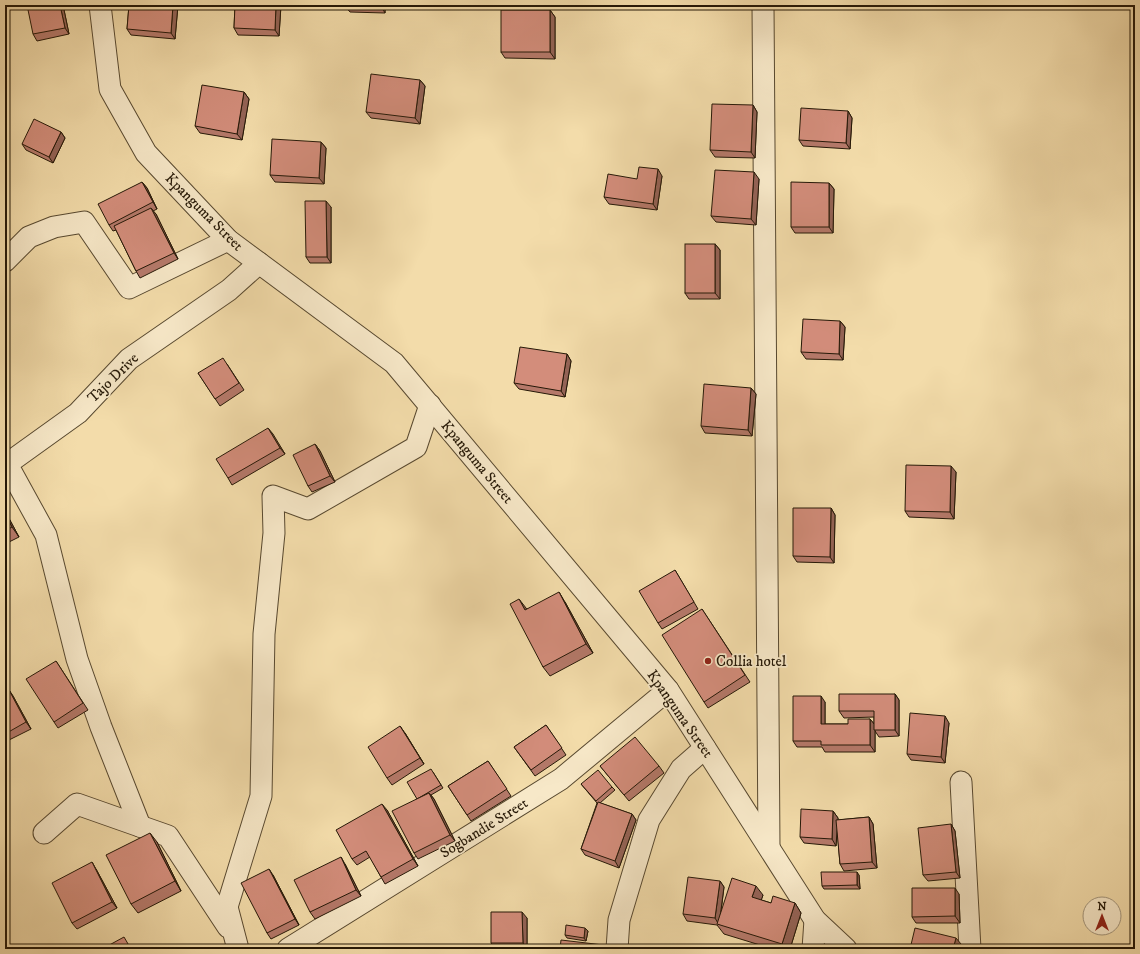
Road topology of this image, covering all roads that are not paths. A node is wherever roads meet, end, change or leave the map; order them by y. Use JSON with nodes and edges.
{"nodes":[{"id":1,"x":100,"y":5,"type":"edge"},
{"id":2,"x":763,"y":5,"type":"edge"},
{"id":3,"x":228,"y":240,"type":"junction"},
{"id":4,"x":5,"y":261,"type":"edge"},
{"id":5,"x":259,"y":263,"type":"junction"},
{"id":6,"x":430,"y":406,"type":"junction"},
{"id":7,"x":668,"y":690,"type":"junction"},
{"id":8,"x":705,"y":748,"type":"junction"},
{"id":9,"x":961,"y":782,"type":"dead end"},
{"id":10,"x":140,"y":826,"type":"junction"},
{"id":11,"x":44,"y":833,"type":"dead end"},
{"id":12,"x":769,"y":847,"type":"junction"},
{"id":13,"x":815,"y":920,"type":"junction"},
{"id":14,"x":236,"y":943,"type":"edge"},
{"id":15,"x":288,"y":949,"type":"edge"},
{"id":16,"x":617,"y":949,"type":"edge"},
{"id":17,"x":813,"y":949,"type":"edge"},
{"id":18,"x":846,"y":949,"type":"edge"},
{"id":19,"x":970,"y":949,"type":"edge"}],
"edges":[{"from":1,"to":3,"type":"street","name":"Kpanguma Street"},
{"from":2,"to":12,"type":"street"},
{"from":3,"to":4,"type":"street"},
{"from":3,"to":5,"type":"street","name":"Kpanguma Street"},
{"from":5,"to":6,"type":"street","name":"Kpanguma Street"},
{"from":5,"to":10,"type":"street","name":"Tajo Drive"},
{"from":6,"to":7,"type":"street","name":"Kpanguma Street"},
{"from":6,"to":14,"type":"street"},
{"from":7,"to":8,"type":"street","name":"Kpanguma Street"},
{"from":7,"to":15,"type":"street","name":"Sogbandie Street"},
{"from":8,"to":12,"type":"street","name":"Kpanguma Street"},
{"from":8,"to":16,"type":"street"},
{"from":9,"to":19,"type":"street"},
{"from":10,"to":11,"type":"street"},
{"from":10,"to":14,"type":"street"},
{"from":12,"to":13,"type":"street","name":"Kpanguma Street"},
{"from":13,"to":17,"type":"street"},
{"from":13,"to":18,"type":"street","name":"Kpanguma Street"}]}
